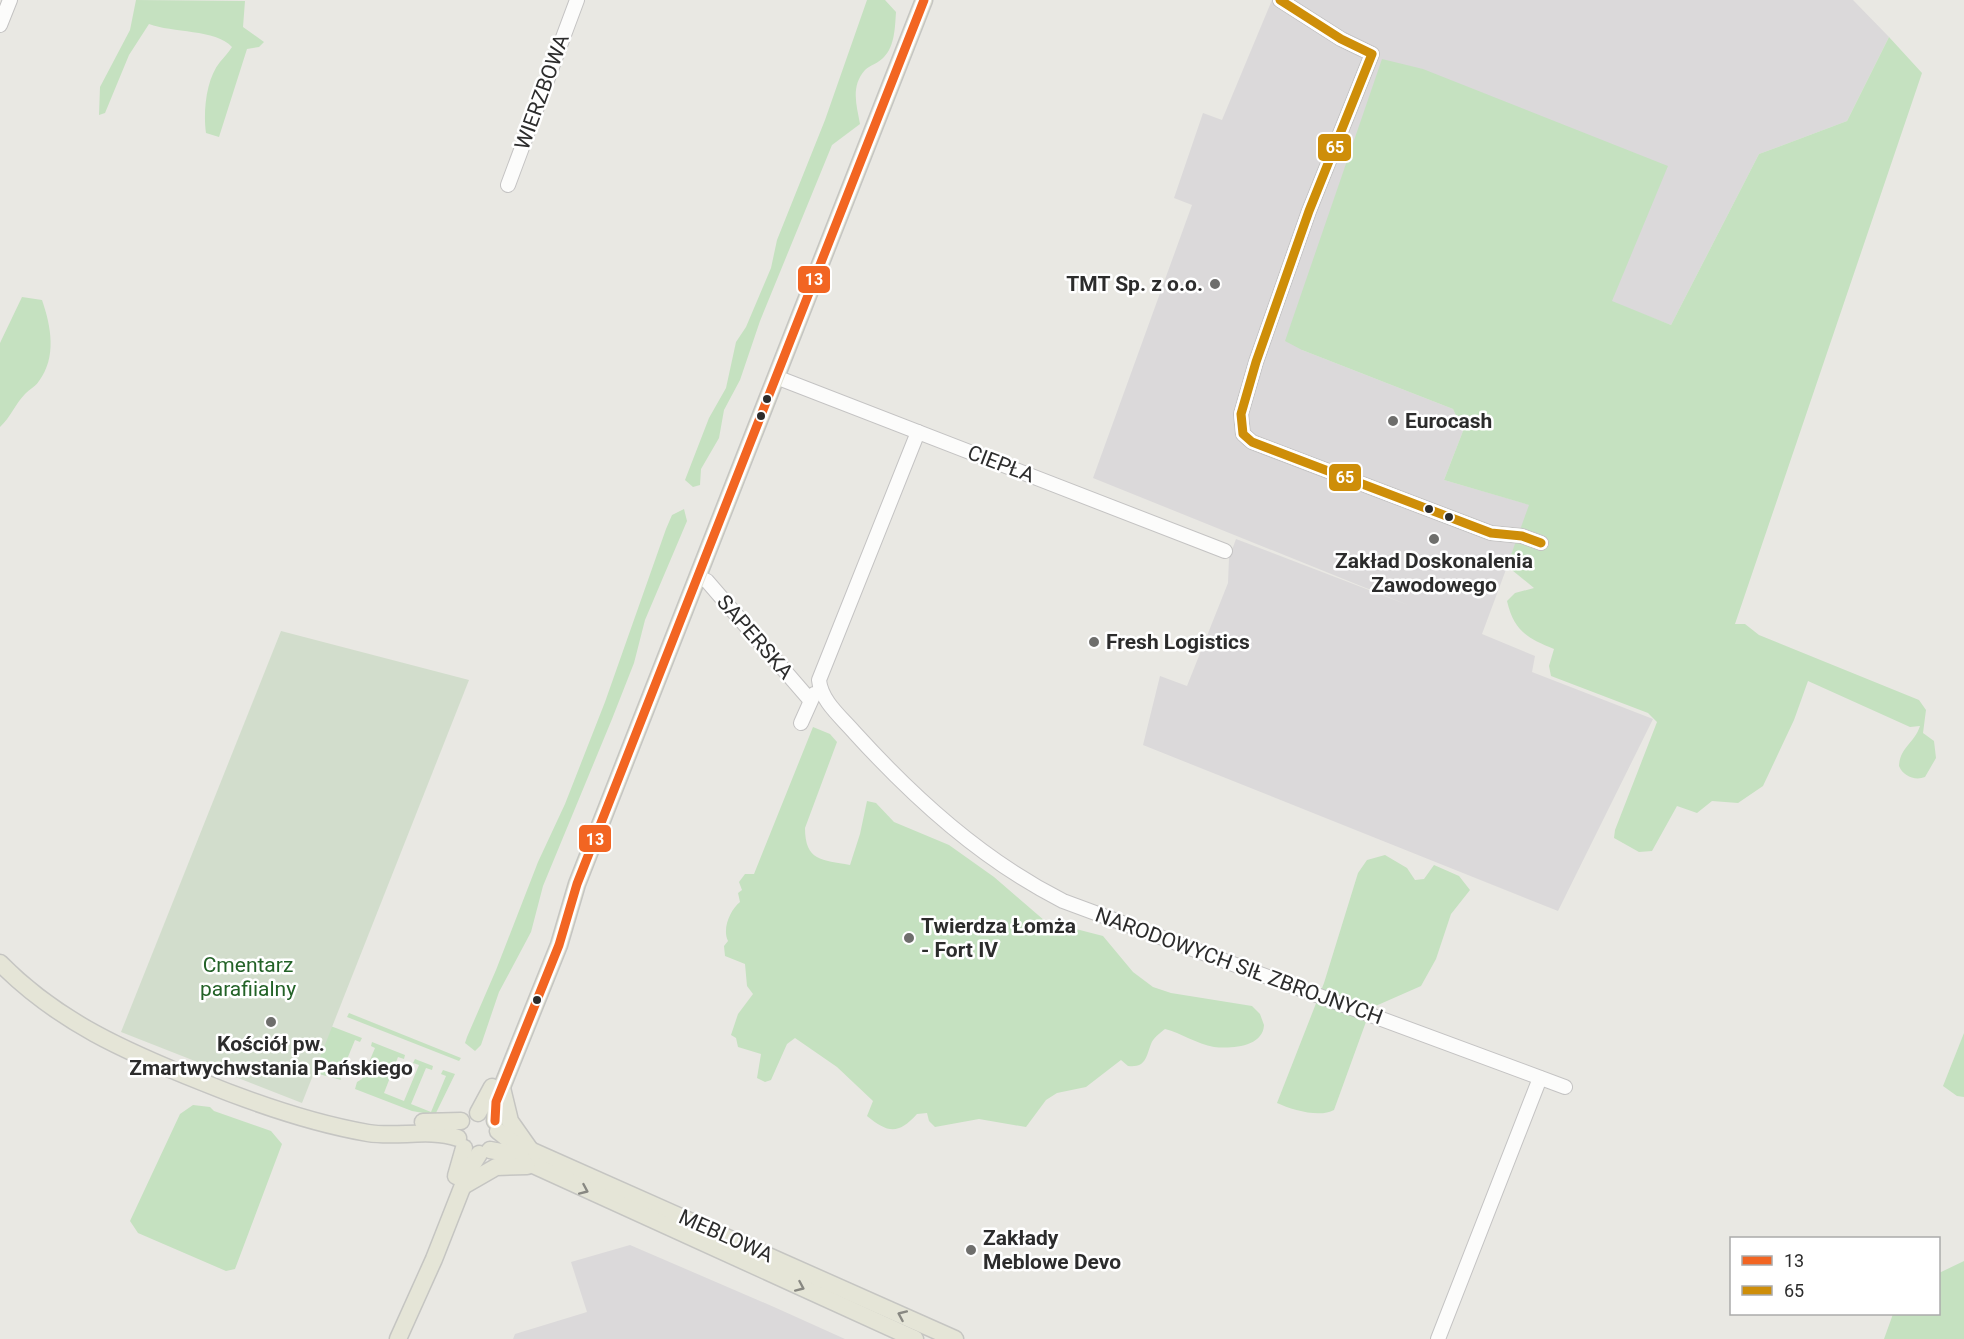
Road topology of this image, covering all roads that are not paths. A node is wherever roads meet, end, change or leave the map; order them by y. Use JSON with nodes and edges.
{"nodes":[{"id":1,"x":10,"y":0,"type":"edge"},
{"id":2,"x":577,"y":0,"type":"edge"},
{"id":3,"x":924,"y":0,"type":"edge"},
{"id":4,"x":1280,"y":0,"type":"edge"},
{"id":5,"x":0,"y":25,"type":"edge"},
{"id":6,"x":508,"y":185,"type":"dead end"},
{"id":7,"x":776,"y":377,"type":"junction"},
{"id":8,"x":918,"y":432,"type":"junction"},
{"id":9,"x":1541,"y":543,"type":"dead end"},
{"id":10,"x":1225,"y":551,"type":"dead end"},
{"id":11,"x":698,"y":577,"type":"junction"},
{"id":12,"x":820,"y":688,"type":"junction"},
{"id":13,"x":810,"y":700,"type":"junction"},
{"id":14,"x":801,"y":723,"type":"dead end"},
{"id":15,"x":577,"y":884,"type":"junction"},
{"id":16,"x":0,"y":963,"type":"edge"},
{"id":17,"x":1540,"y":1078,"type":"junction"},
{"id":18,"x":1565,"y":1087,"type":"dead end"},
{"id":19,"x":502,"y":1088,"type":"junction"},
{"id":20,"x":478,"y":1113,"type":"junction"},
{"id":21,"x":461,"y":1121,"type":"junction"},
{"id":22,"x":329,"y":1124,"type":"junction"},
{"id":23,"x":497,"y":1126,"type":"junction"},
{"id":24,"x":473,"y":1147,"type":"junction"},
{"id":25,"x":530,"y":1148,"type":"junction"},
{"id":26,"x":530,"y":1166,"type":"junction"},
{"id":27,"x":464,"y":1186,"type":"junction"},
{"id":28,"x":412,"y":1304,"type":"junction"},
{"id":29,"x":398,"y":1339,"type":"edge"},
{"id":30,"x":915,"y":1339,"type":"edge"},
{"id":31,"x":955,"y":1339,"type":"edge"},
{"id":32,"x":1438,"y":1339,"type":"edge"}],
"edges":[{"from":1,"to":5,"type":"street"},
{"from":2,"to":6,"type":"street","name":"WIERZBOWA"},
{"from":3,"to":7,"type":"main road"},
{"from":4,"to":9,"type":"street"},
{"from":7,"to":8,"type":"street","name":"CIEPŁA"},
{"from":7,"to":11,"type":"main road"},
{"from":8,"to":10,"type":"street","name":"CIEPŁA"},
{"from":8,"to":12,"type":"street"},
{"from":11,"to":13,"type":"street","name":"SAPERSKA"},
{"from":11,"to":15,"type":"main road"},
{"from":12,"to":13,"type":"street"},
{"from":12,"to":17,"type":"street","name":"NARODOWYCH SIŁ ZBROJNYCH"},
{"from":13,"to":14,"type":"street"},
{"from":15,"to":19,"type":"main road"},
{"from":15,"to":20,"type":"main road"},
{"from":16,"to":22,"type":"main road","name":"MEBLOWA"},
{"from":17,"to":18,"type":"street","name":"NARODOWYCH SIŁ ZBROJNYCH"},
{"from":17,"to":32,"type":"street"},
{"from":19,"to":23,"type":"main road"},
{"from":19,"to":25,"type":"main road"},
{"from":20,"to":21,"type":"main road"},
{"from":20,"to":23,"type":"main road"},
{"from":21,"to":22,"type":"main road"},
{"from":21,"to":24,"type":"main road"},
{"from":22,"to":24,"type":"main road","name":"MEBLOWA"},
{"from":23,"to":24,"type":"main road"},
{"from":23,"to":25,"type":"main road","name":"MEBLOWA"},
{"from":24,"to":26,"type":"main road","name":"MEBLOWA"},
{"from":24,"to":27,"type":"main road"},
{"from":24,"to":28,"type":"main road"},
{"from":31,"to":25,"type":"main road","name":"MEBLOWA","one_way":true},
{"from":26,"to":27,"type":"main road"},
{"from":26,"to":30,"type":"main road","name":"MEBLOWA","one_way":true},
{"from":27,"to":28,"type":"main road"},
{"from":28,"to":29,"type":"main road"}]}
